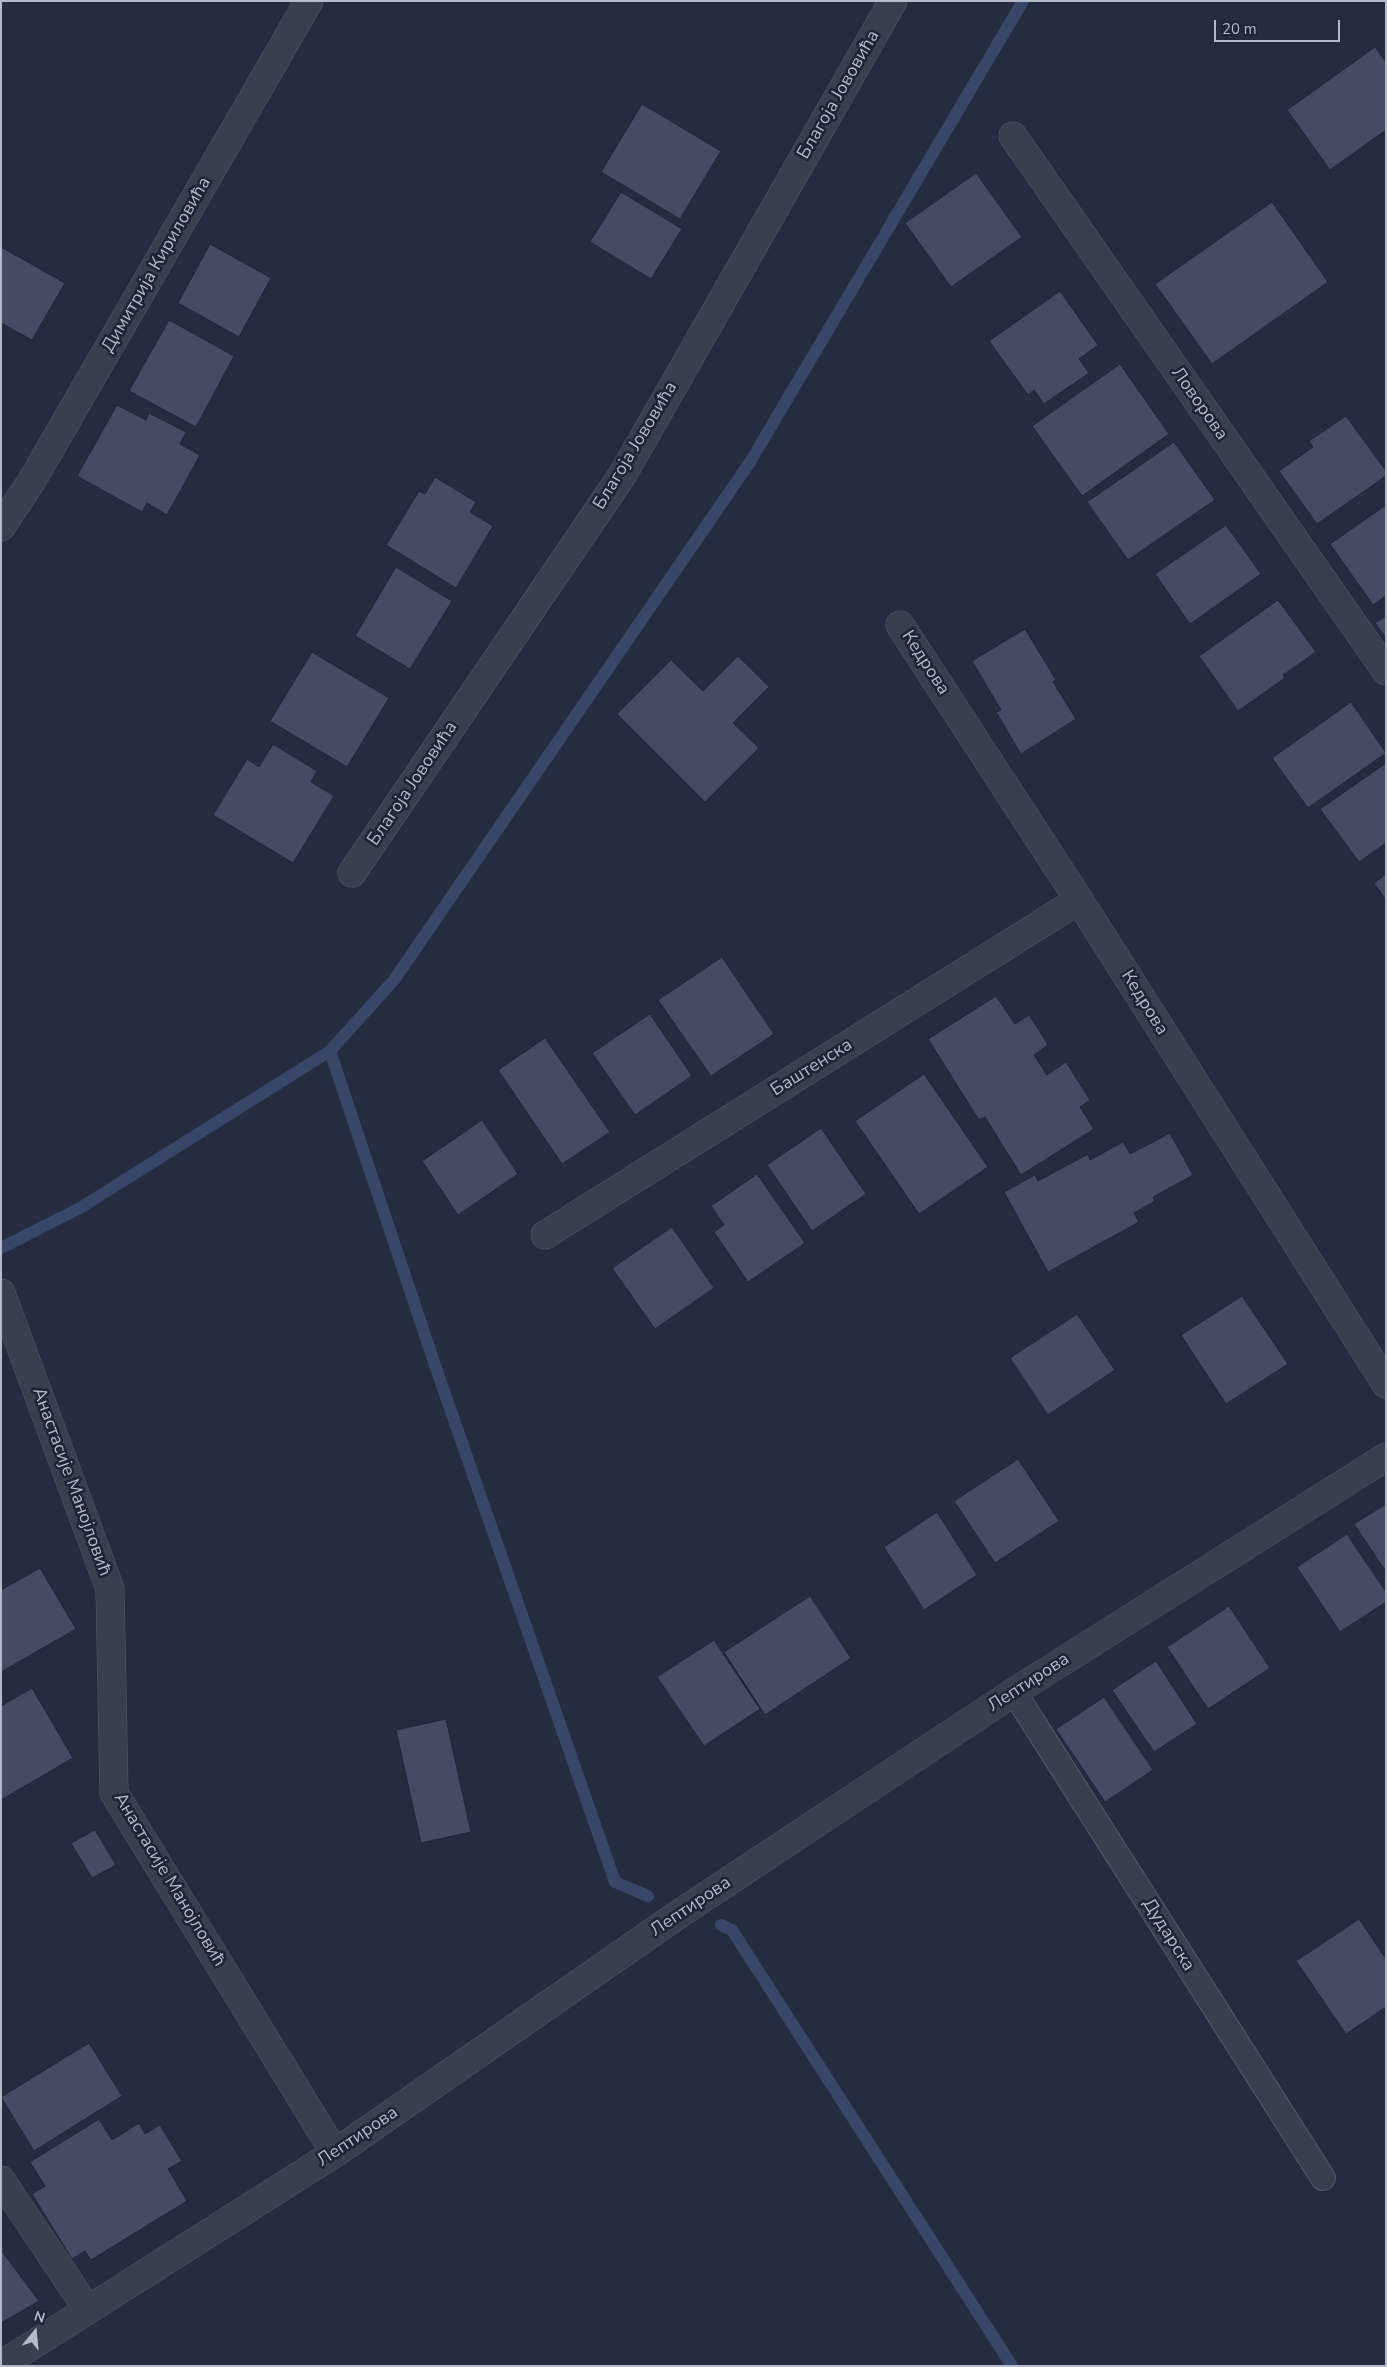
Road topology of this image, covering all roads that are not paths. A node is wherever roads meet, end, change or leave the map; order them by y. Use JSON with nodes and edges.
{"nodes":[{"id":1,"x":309,"y":1,"type":"edge"},
{"id":2,"x":893,"y":1,"type":"edge"},
{"id":3,"x":1013,"y":136,"type":"dead end"},
{"id":4,"x":1,"y":527,"type":"edge"},
{"id":5,"x":900,"y":625,"type":"dead end"},
{"id":6,"x":1386,"y":671,"type":"edge"},
{"id":7,"x":352,"y":873,"type":"dead end"},
{"id":8,"x":1079,"y":900,"type":"junction"},
{"id":9,"x":545,"y":1235,"type":"dead end"},
{"id":10,"x":2,"y":1293,"type":"edge"},
{"id":11,"x":1386,"y":1384,"type":"edge"},
{"id":12,"x":1386,"y":1457,"type":"edge"},
{"id":13,"x":1014,"y":1692,"type":"junction"},
{"id":14,"x":335,"y":2153,"type":"junction"},
{"id":15,"x":1323,"y":2178,"type":"dead end"},
{"id":16,"x":1,"y":2180,"type":"edge"},
{"id":17,"x":88,"y":2310,"type":"junction"},
{"id":18,"x":1,"y":2364,"type":"edge"}],
"edges":[{"from":1,"to":4,"type":"street","name":"Димитрија Кириловића"},
{"from":2,"to":7,"type":"street","name":"Благоја Јововића"},
{"from":3,"to":6,"type":"street","name":"Ловорова"},
{"from":5,"to":8,"type":"street","name":"Кедрова"},
{"from":8,"to":9,"type":"street","name":"Баштенска"},
{"from":8,"to":11,"type":"street","name":"Кедрова"},
{"from":10,"to":14,"type":"street","name":"Анастасије Манојловић"},
{"from":12,"to":13,"type":"street","name":"Лептирова"},
{"from":13,"to":14,"type":"street","name":"Лептирова"},
{"from":13,"to":15,"type":"lane","name":"Дударска"},
{"from":14,"to":17,"type":"street","name":"Лептирова"},
{"from":16,"to":17,"type":"street"},
{"from":17,"to":18,"type":"street","name":"Лептирова"}]}
